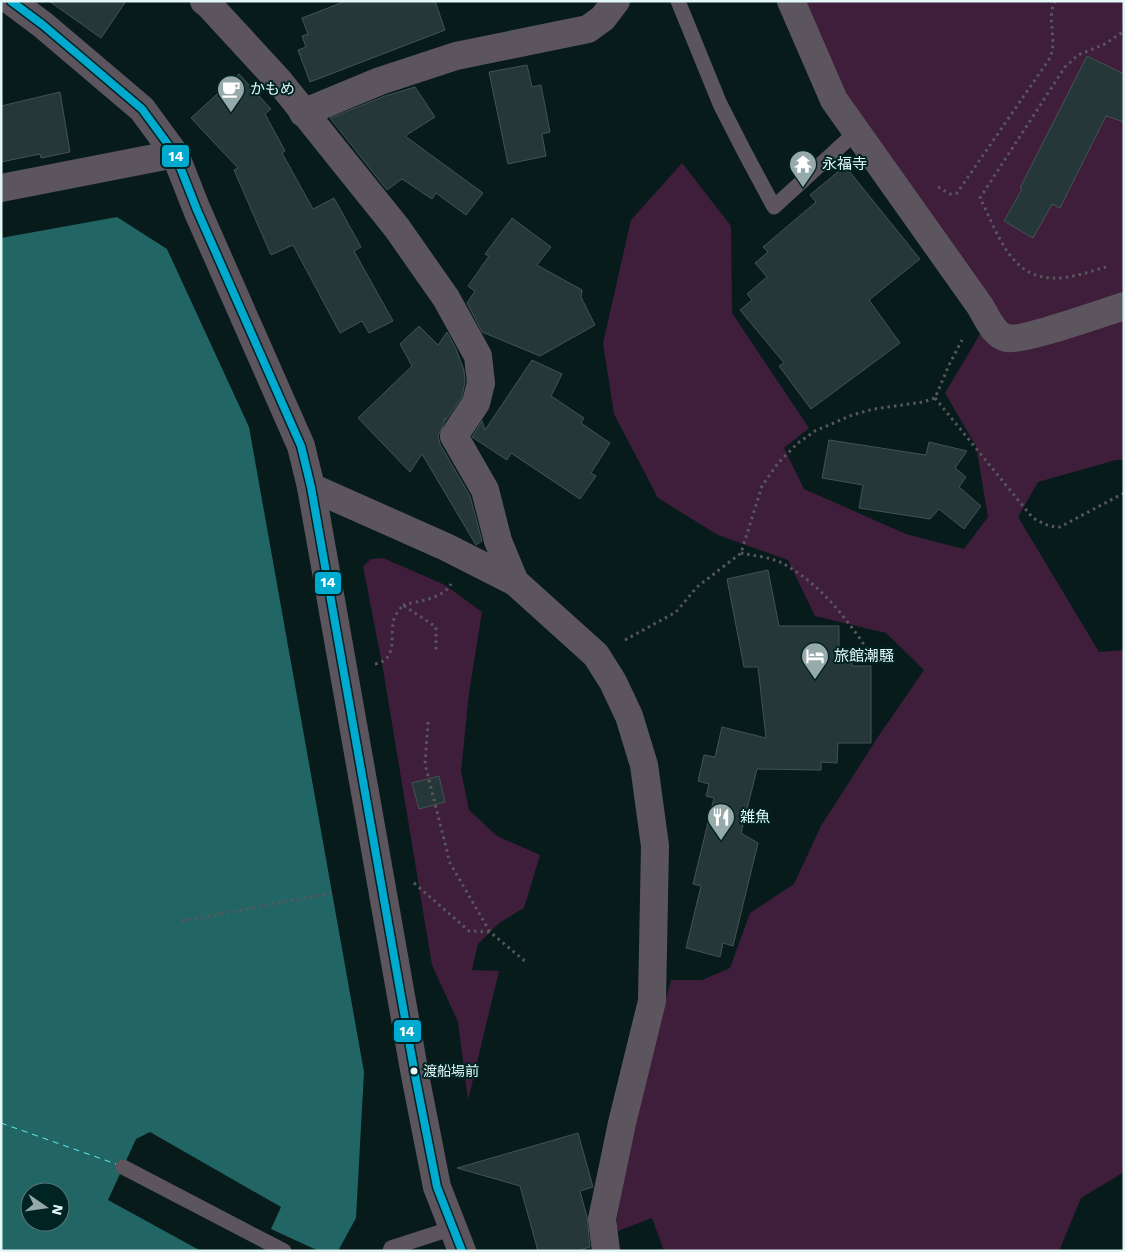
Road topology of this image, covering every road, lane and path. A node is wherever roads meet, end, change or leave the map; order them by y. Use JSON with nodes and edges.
{"nodes":[{"id":1,"x":11,"y":1,"type":"edge"},
{"id":2,"x":204,"y":1,"type":"edge"},
{"id":3,"x":616,"y":1,"type":"edge"},
{"id":4,"x":678,"y":1,"type":"edge"},
{"id":5,"x":791,"y":1,"type":"edge"},
{"id":6,"x":1055,"y":1,"type":"edge"},
{"id":7,"x":1124,"y":31,"type":"edge"},
{"id":8,"x":303,"y":112,"type":"junction"},
{"id":9,"x":856,"y":132,"type":"junction"},
{"id":10,"x":175,"y":154,"type":"junction"},
{"id":11,"x":936,"y":186,"type":"dead end"},
{"id":12,"x":1,"y":188,"type":"edge"},
{"id":13,"x":1106,"y":267,"type":"dead end"},
{"id":14,"x":980,"y":306,"type":"junction"},
{"id":15,"x":1124,"y":306,"type":"edge"},
{"id":16,"x":935,"y":398,"type":"junction"},
{"id":17,"x":311,"y":487,"type":"junction"},
{"id":18,"x":1124,"y":493,"type":"edge"},
{"id":19,"x":741,"y":553,"type":"junction"},
{"id":20,"x":466,"y":557,"type":"junction"},
{"id":21,"x":515,"y":582,"type":"junction"},
{"id":22,"x":402,"y":605,"type":"junction"},
{"id":23,"x":436,"y":650,"type":"dead end"},
{"id":24,"x":596,"y":655,"type":"junction"},
{"id":25,"x":875,"y":661,"type":"dead end"},
{"id":26,"x":343,"y":670,"type":"junction"},
{"id":27,"x":428,"y":722,"type":"dead end"},
{"id":28,"x":331,"y":893,"type":"dead end"},
{"id":29,"x":383,"y":894,"type":"junction"},
{"id":30,"x":182,"y":921,"type":"dead end"},
{"id":31,"x":490,"y":932,"type":"junction"},
{"id":32,"x":526,"y":962,"type":"dead end"},
{"id":33,"x":123,"y":1167,"type":"dead end"},
{"id":34,"x":457,"y":1240,"type":"edge"},
{"id":35,"x":284,"y":1251,"type":"edge"},
{"id":36,"x":390,"y":1251,"type":"edge"},
{"id":37,"x":606,"y":1251,"type":"edge"}],
"edges":[{"from":1,"to":10,"type":"street"},
{"from":2,"to":8,"type":"street"},
{"from":3,"to":8,"type":"street"},
{"from":4,"to":9,"type":"lane"},
{"from":5,"to":9,"type":"street"},
{"from":6,"to":11,"type":"path"},
{"from":7,"to":13,"type":"path"},
{"from":8,"to":21,"type":"street"},
{"from":9,"to":14,"type":"street"},
{"from":10,"to":12,"type":"street"},
{"from":10,"to":17,"type":"street"},
{"from":14,"to":15,"type":"street"},
{"from":14,"to":16,"type":"path"},
{"from":16,"to":18,"type":"path"},
{"from":16,"to":19,"type":"path"},
{"from":17,"to":20,"type":"street"},
{"from":17,"to":26,"type":"street"},
{"from":19,"to":24,"type":"path"},
{"from":19,"to":25,"type":"path"},
{"from":20,"to":21,"type":"street"},
{"from":20,"to":22,"type":"path"},
{"from":21,"to":24,"type":"street"},
{"from":22,"to":23,"type":"path"},
{"from":22,"to":26,"type":"path"},
{"from":24,"to":37,"type":"street"},
{"from":26,"to":29,"type":"street"},
{"from":27,"to":31,"type":"path"},
{"from":28,"to":30,"type":"path"},
{"from":29,"to":31,"type":"path"},
{"from":29,"to":34,"type":"street"},
{"from":31,"to":32,"type":"path"},
{"from":33,"to":35,"type":"lane"},
{"from":34,"to":36,"type":"lane"}]}
